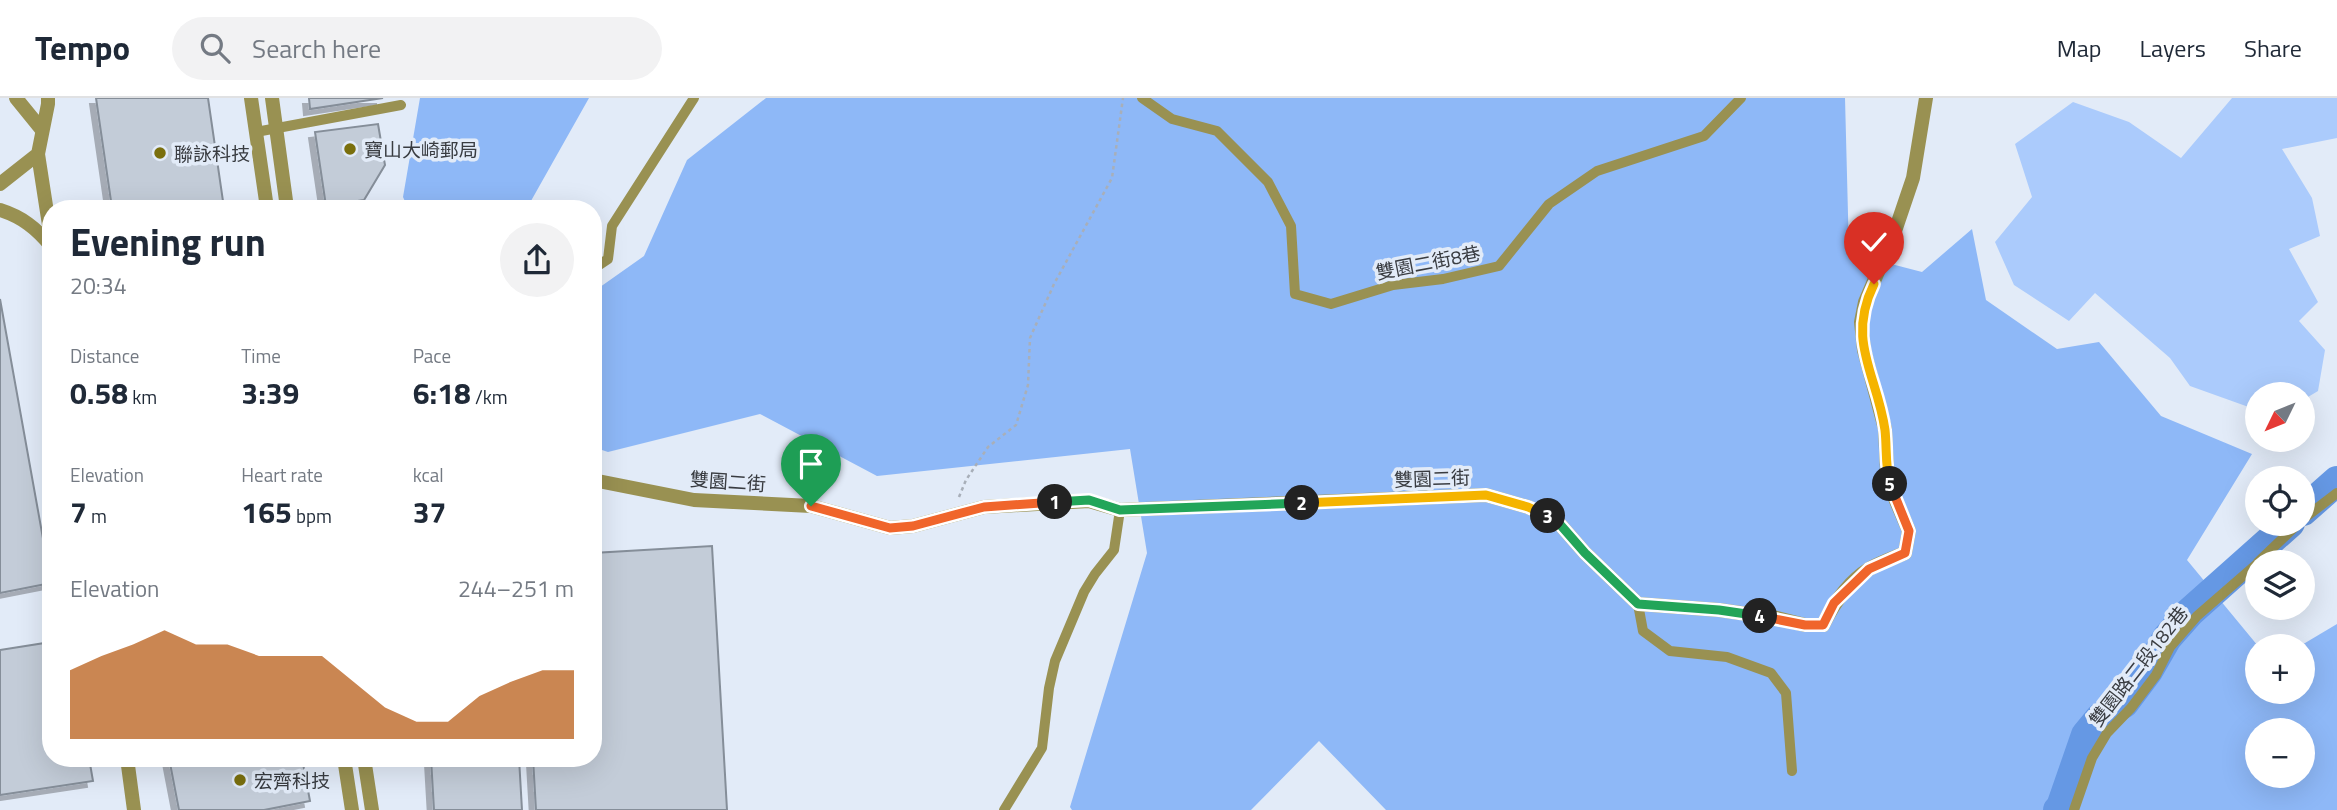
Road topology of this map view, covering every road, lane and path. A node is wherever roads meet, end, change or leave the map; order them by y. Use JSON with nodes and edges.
{"nodes":[{"id":1,"x":16,"y":98,"type":"edge"},
{"id":2,"x":48,"y":98,"type":"edge"},
{"id":3,"x":251,"y":98,"type":"edge"},
{"id":4,"x":272,"y":98,"type":"edge"},
{"id":5,"x":694,"y":98,"type":"edge"},
{"id":6,"x":1123,"y":98,"type":"edge"},
{"id":7,"x":1142,"y":98,"type":"edge"},
{"id":8,"x":1741,"y":98,"type":"edge"},
{"id":9,"x":1926,"y":98,"type":"edge"},
{"id":10,"x":401,"y":105,"type":"dead end"},
{"id":11,"x":276,"y":129,"type":"junction"},
{"id":12,"x":42,"y":130,"type":"junction"},
{"id":13,"x":256,"y":132,"type":"junction"},
{"id":14,"x":38,"y":154,"type":"junction"},
{"id":15,"x":0,"y":184,"type":"edge"},
{"id":16,"x":45,"y":200,"type":"edge"},
{"id":17,"x":266,"y":200,"type":"edge"},
{"id":18,"x":286,"y":200,"type":"edge"},
{"id":19,"x":0,"y":210,"type":"edge"},
{"id":20,"x":42,"y":236,"type":"edge"},
{"id":21,"x":602,"y":264,"type":"edge"},
{"id":22,"x":602,"y":482,"type":"edge"},
{"id":23,"x":2337,"y":493,"type":"edge"},
{"id":24,"x":1120,"y":510,"type":"junction"},
{"id":25,"x":2315,"y":510,"type":"edge"},
{"id":26,"x":950,"y":516,"type":"junction"},
{"id":27,"x":2285,"y":536,"type":"edge"},
{"id":28,"x":2271,"y":550,"type":"edge"},
{"id":29,"x":2245,"y":574,"type":"edge"},
{"id":30,"x":1638,"y":604,"type":"junction"},
{"id":31,"x":128,"y":767,"type":"edge"},
{"id":32,"x":345,"y":767,"type":"edge"},
{"id":33,"x":365,"y":767,"type":"edge"},
{"id":34,"x":1792,"y":771,"type":"dead end"},
{"id":35,"x":134,"y":810,"type":"edge"},
{"id":36,"x":352,"y":810,"type":"edge"},
{"id":37,"x":372,"y":810,"type":"edge"},
{"id":38,"x":1004,"y":810,"type":"edge"},
{"id":39,"x":2074,"y":810,"type":"edge"}],
"edges":[{"from":1,"to":12,"type":"street"},
{"from":2,"to":12,"type":"street"},
{"from":3,"to":13,"type":"street"},
{"from":4,"to":11,"type":"street"},
{"from":5,"to":21,"type":"lane"},
{"from":6,"to":26,"type":"path"},
{"from":7,"to":8,"type":"lane","name":"雙園二街8巷"},
{"from":9,"to":30,"type":"street"},
{"from":10,"to":11,"type":"lane"},
{"from":11,"to":13,"type":"lane"},
{"from":11,"to":18,"type":"street"},
{"from":12,"to":14,"type":"street"},
{"from":13,"to":17,"type":"street"},
{"from":14,"to":15,"type":"street"},
{"from":14,"to":16,"type":"street"},
{"from":19,"to":20,"type":"street"},
{"from":22,"to":26,"type":"street","name":"雙園二街"},
{"from":23,"to":25,"type":"lane"},
{"from":24,"to":26,"type":"street","name":"雙園二街"},
{"from":24,"to":30,"type":"street","name":"雙園二街"},
{"from":24,"to":38,"type":"lane"},
{"from":27,"to":28,"type":"lane","name":"雙園路二段182巷"},
{"from":29,"to":39,"type":"lane","name":"雙園路二段182巷"},
{"from":30,"to":34,"type":"lane"},
{"from":31,"to":35,"type":"street"},
{"from":32,"to":36,"type":"street"},
{"from":33,"to":37,"type":"street"}]}
